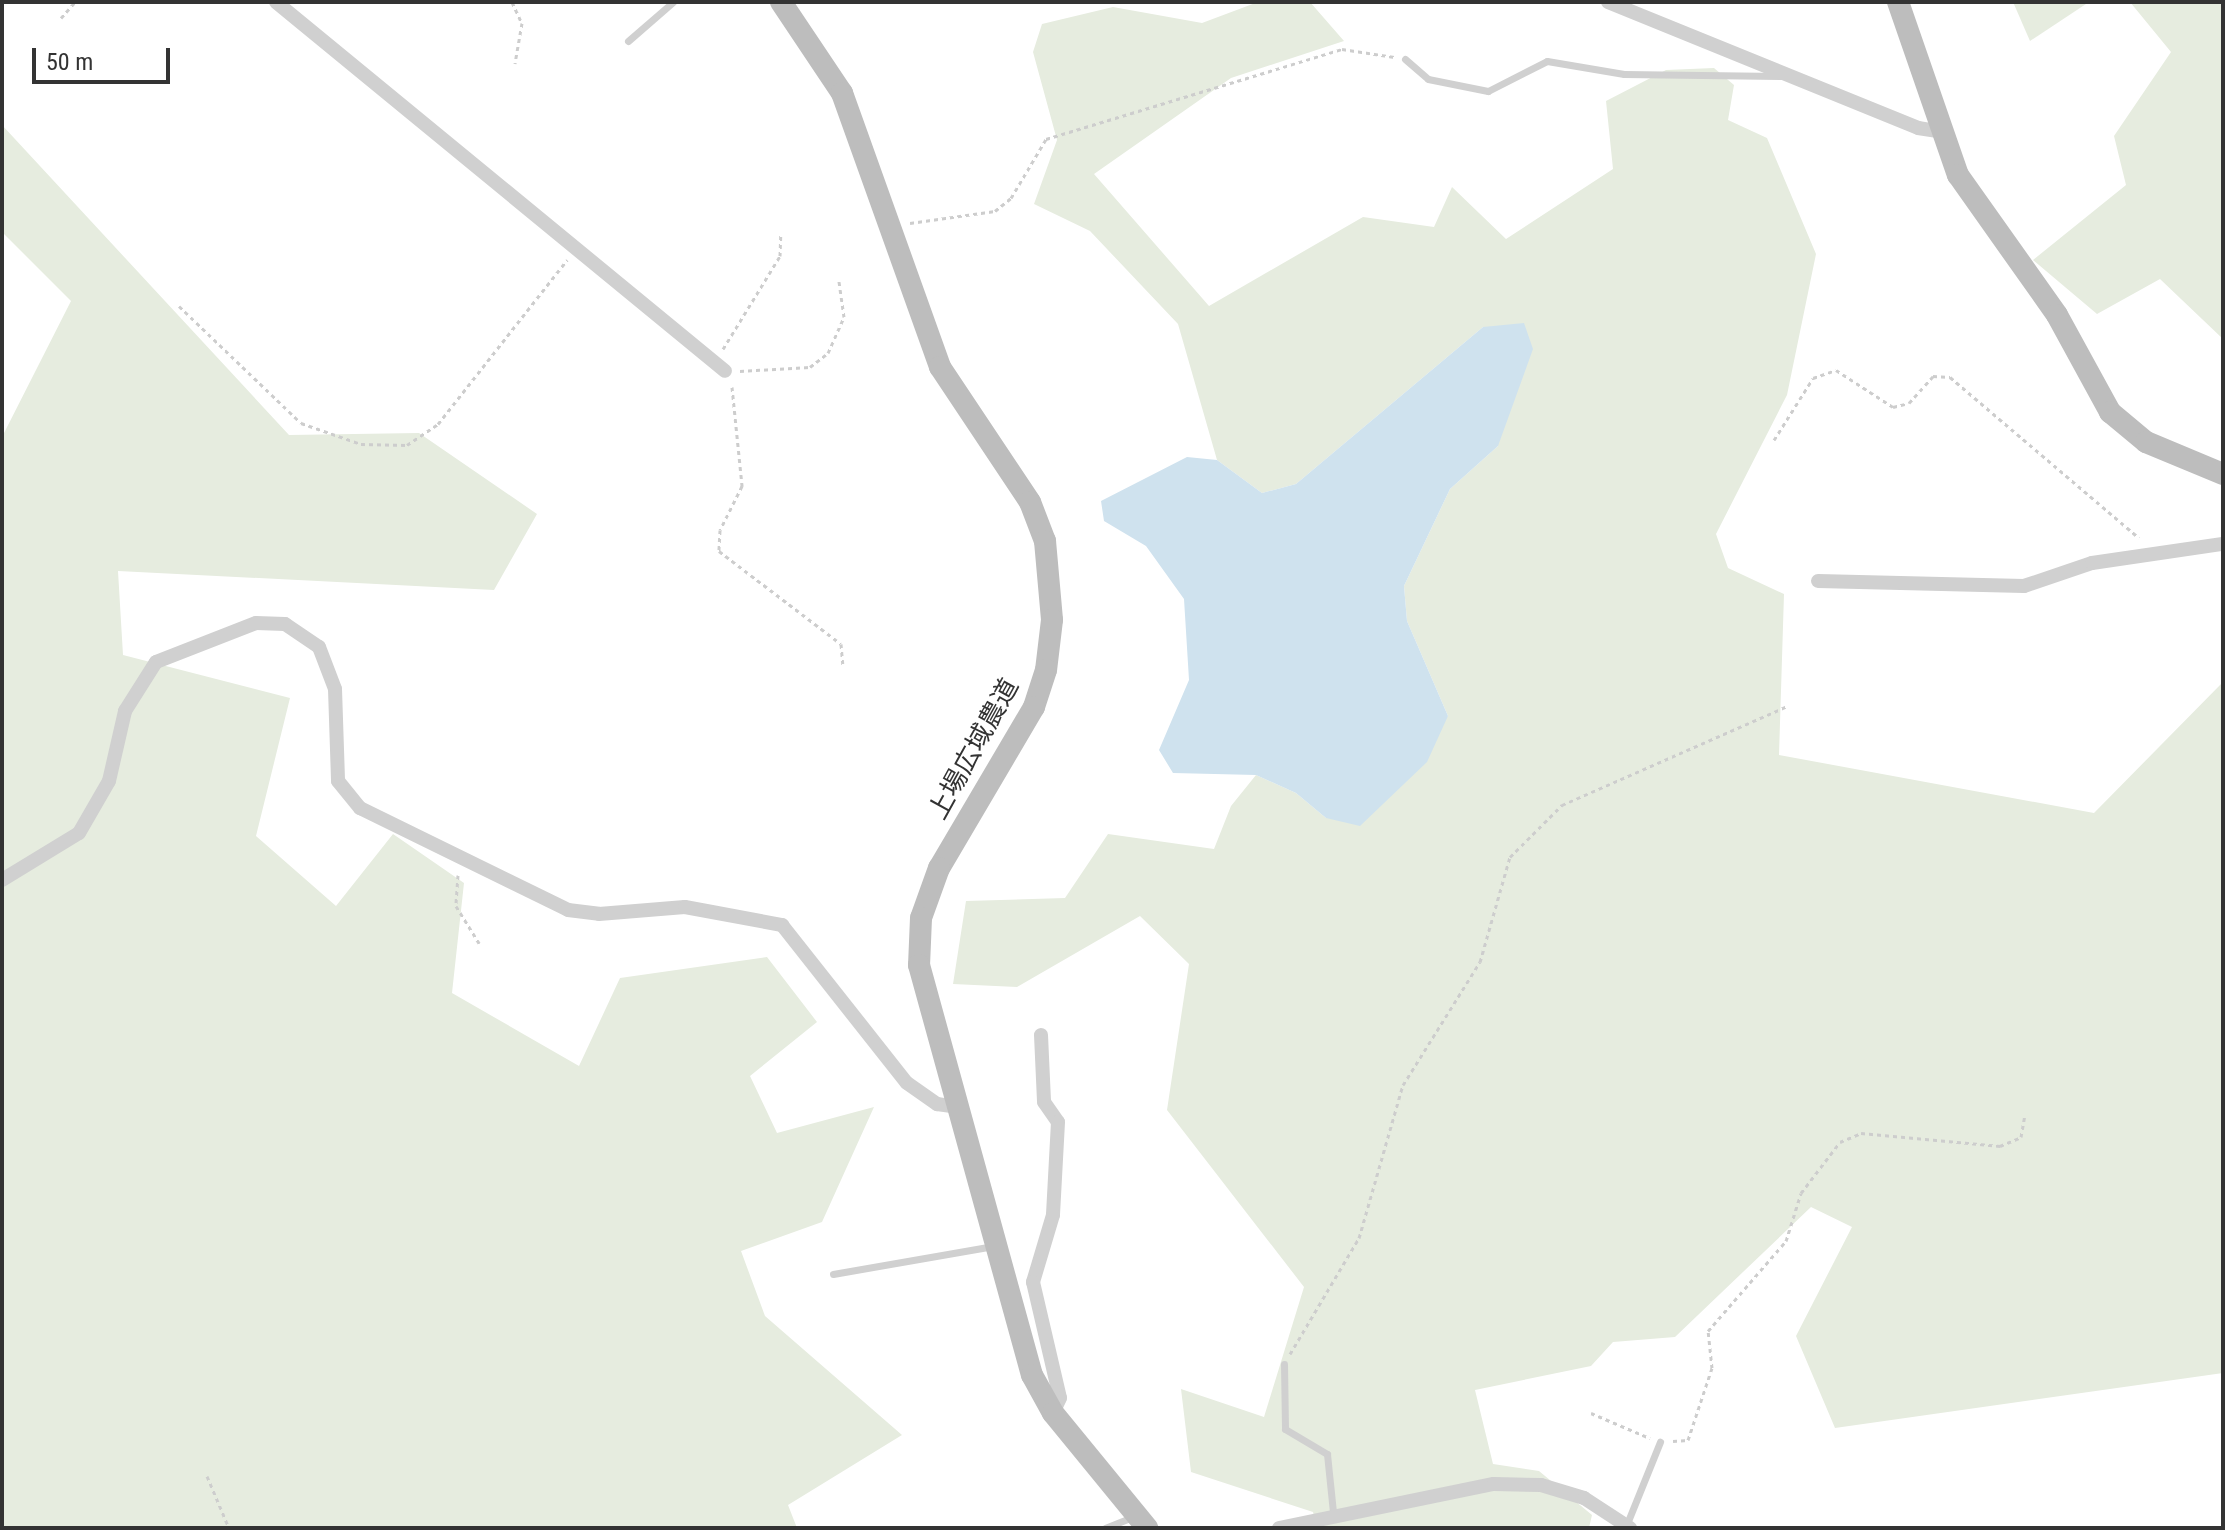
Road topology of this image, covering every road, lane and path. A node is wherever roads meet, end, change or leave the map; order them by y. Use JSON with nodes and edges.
{"nodes":[{"id":1,"x":75,"y":2,"type":"edge"},
{"id":2,"x":276,"y":2,"type":"edge"},
{"id":3,"x":512,"y":2,"type":"edge"},
{"id":4,"x":673,"y":2,"type":"edge"},
{"id":5,"x":781,"y":2,"type":"edge"},
{"id":6,"x":1608,"y":2,"type":"edge"},
{"id":7,"x":1898,"y":2,"type":"edge"},
{"id":8,"x":61,"y":18,"type":"dead end"},
{"id":9,"x":628,"y":41,"type":"dead end"},
{"id":10,"x":1405,"y":59,"type":"joint"},
{"id":11,"x":515,"y":63,"type":"dead end"},
{"id":12,"x":1790,"y":76,"type":"junction"},
{"id":13,"x":1938,"y":131,"type":"junction"},
{"id":14,"x":891,"y":226,"type":"junction"},
{"id":15,"x":781,"y":233,"type":"dead end"},
{"id":16,"x":575,"y":250,"type":"junction"},
{"id":17,"x":839,"y":281,"type":"dead end"},
{"id":18,"x":179,"y":306,"type":"dead end"},
{"id":19,"x":711,"y":359,"type":"junction"},
{"id":20,"x":725,"y":371,"type":"junction"},
{"id":21,"x":1774,"y":440,"type":"dead end"},
{"id":22,"x":2223,"y":474,"type":"edge"},
{"id":23,"x":2223,"y":544,"type":"edge"},
{"id":24,"x":2154,"y":551,"type":"junction"},
{"id":25,"x":1818,"y":581,"type":"dead end"},
{"id":26,"x":843,"y":665,"type":"dead end"},
{"id":27,"x":1788,"y":706,"type":"dead end"},
{"id":28,"x":458,"y":859,"type":"junction"},
{"id":29,"x":2,"y":880,"type":"edge"},
{"id":30,"x":479,"y":943,"type":"dead end"},
{"id":31,"x":1041,"y":1035,"type":"dead end"},
{"id":32,"x":959,"y":1107,"type":"junction"},
{"id":33,"x":2025,"y":1115,"type":"dead end"},
{"id":34,"x":996,"y":1246,"type":"junction"},
{"id":35,"x":833,"y":1274,"type":"dead end"},
{"id":36,"x":1284,"y":1364,"type":"joint"},
{"id":37,"x":1053,"y":1413,"type":"junction"},
{"id":38,"x":1591,"y":1413,"type":"dead end"},
{"id":39,"x":1660,"y":1442,"type":"junction"},
{"id":40,"x":207,"y":1476,"type":"dead end"},
{"id":41,"x":1333,"y":1512,"type":"junction"},
{"id":42,"x":1141,"y":1522,"type":"edge"},
{"id":43,"x":1628,"y":1527,"type":"edge"},
{"id":44,"x":229,"y":1528,"type":"edge"},
{"id":45,"x":1105,"y":1528,"type":"edge"},
{"id":46,"x":1279,"y":1528,"type":"edge"}],
"edges":[{"from":1,"to":8,"type":"path"},
{"from":2,"to":16,"type":"street"},
{"from":3,"to":11,"type":"path"},
{"from":4,"to":9,"type":"lane"},
{"from":5,"to":14,"type":"street","name":"上場広域農道"},
{"from":6,"to":12,"type":"street"},
{"from":7,"to":13,"type":"street"},
{"from":10,"to":12,"type":"lane"},
{"from":10,"to":14,"type":"path"},
{"from":12,"to":13,"type":"street"},
{"from":13,"to":22,"type":"street"},
{"from":14,"to":32,"type":"street","name":"上場広域農道"},
{"from":15,"to":19,"type":"path"},
{"from":16,"to":18,"type":"path"},
{"from":16,"to":19,"type":"street"},
{"from":17,"to":20,"type":"path"},
{"from":19,"to":20,"type":"street"},
{"from":20,"to":26,"type":"path"},
{"from":21,"to":24,"type":"path"},
{"from":23,"to":24,"type":"street"},
{"from":24,"to":25,"type":"street"},
{"from":27,"to":36,"type":"path"},
{"from":28,"to":29,"type":"street"},
{"from":28,"to":30,"type":"path"},
{"from":28,"to":32,"type":"street"},
{"from":31,"to":37,"type":"street"},
{"from":32,"to":34,"type":"street","name":"上場広域農道"},
{"from":33,"to":39,"type":"path"},
{"from":34,"to":35,"type":"lane"},
{"from":34,"to":37,"type":"street","name":"上場広域農道"},
{"from":36,"to":41,"type":"lane"},
{"from":37,"to":42,"type":"street","name":"上場広域農道"},
{"from":38,"to":39,"type":"path"},
{"from":39,"to":43,"type":"lane"},
{"from":40,"to":44,"type":"path"},
{"from":41,"to":43,"type":"street"},
{"from":41,"to":46,"type":"street"},
{"from":42,"to":45,"type":"lane"}]}
